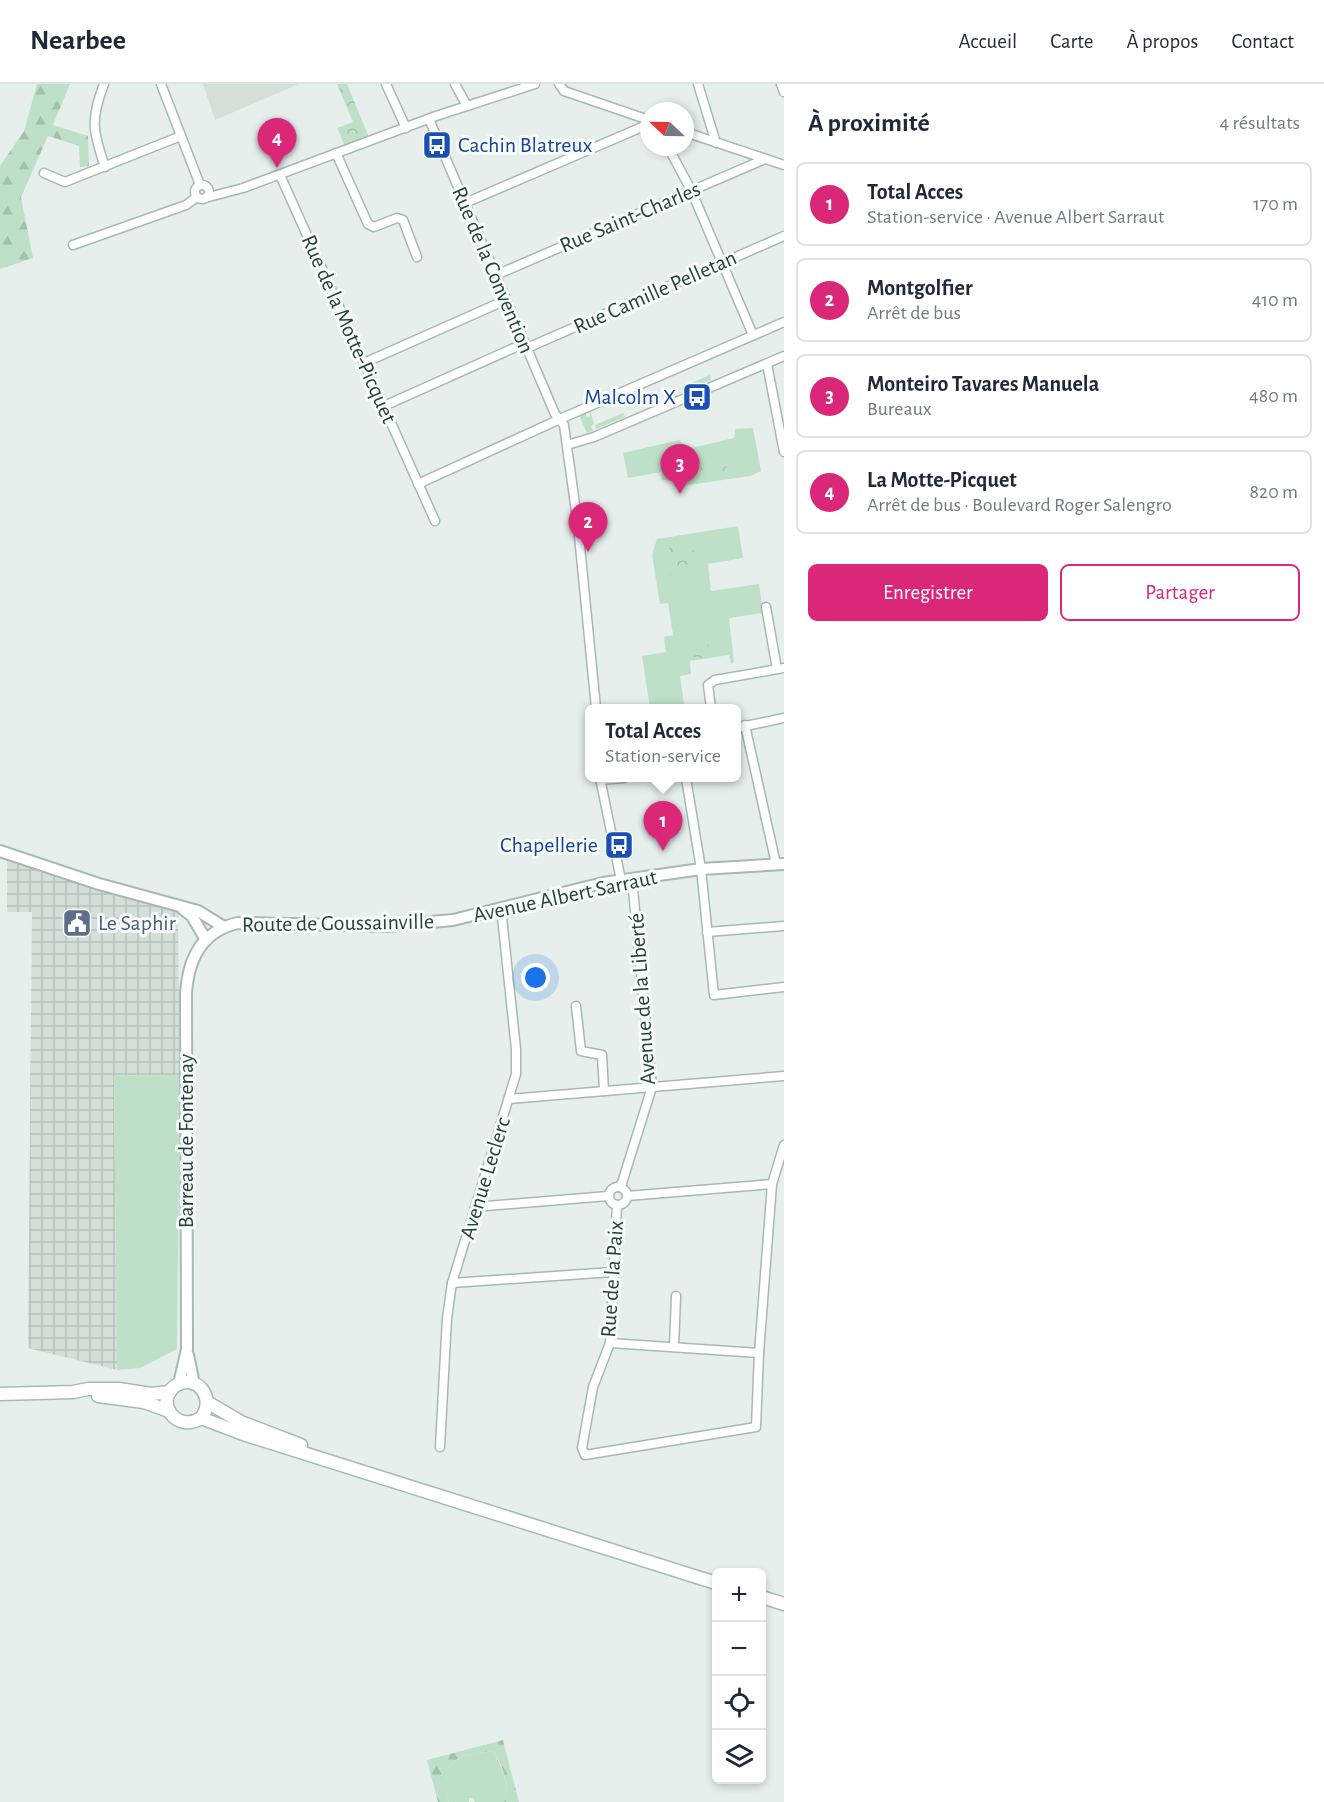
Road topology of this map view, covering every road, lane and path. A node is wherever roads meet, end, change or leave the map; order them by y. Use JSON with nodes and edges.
{"nodes":[{"id":1,"x":104,"y":84,"type":"edge"},
{"id":2,"x":161,"y":84,"type":"edge"},
{"id":3,"x":386,"y":84,"type":"edge"},
{"id":4,"x":455,"y":84,"type":"edge"},
{"id":5,"x":534,"y":84,"type":"edge"},
{"id":6,"x":559,"y":84,"type":"edge"},
{"id":7,"x":698,"y":84,"type":"edge"},
{"id":8,"x":781,"y":84,"type":"edge"},
{"id":9,"x":784,"y":92,"type":"edge"},
{"id":10,"x":467,"y":106,"type":"junction"},
{"id":11,"x":640,"y":117,"type":"edge"},
{"id":12,"x":429,"y":119,"type":"junction"},
{"id":13,"x":406,"y":128,"type":"junction"},
{"id":14,"x":640,"y":128,"type":"edge"},
{"id":15,"x":694,"y":135,"type":"edge"},
{"id":16,"x":181,"y":136,"type":"junction"},
{"id":17,"x":716,"y":143,"type":"junction"},
{"id":18,"x":336,"y":153,"type":"junction"},
{"id":19,"x":673,"y":156,"type":"edge"},
{"id":20,"x":765,"y":159,"type":"junction"},
{"id":21,"x":784,"y":165,"type":"edge"},
{"id":22,"x":105,"y":167,"type":"junction"},
{"id":23,"x":44,"y":173,"type":"dead end"},
{"id":24,"x":280,"y":175,"type":"junction"},
{"id":25,"x":204,"y":186,"type":"junction"},
{"id":26,"x":691,"y":190,"type":"junction"},
{"id":27,"x":223,"y":193,"type":"junction"},
{"id":28,"x":201,"y":198,"type":"junction"},
{"id":29,"x":465,"y":203,"type":"junction"},
{"id":30,"x":784,"y":236,"type":"edge"},
{"id":31,"x":73,"y":245,"type":"dead end"},
{"id":32,"x":417,"y":257,"type":"dead end"},
{"id":33,"x":722,"y":264,"type":"junction"},
{"id":34,"x":496,"y":275,"type":"junction"},
{"id":35,"x":506,"y":300,"type":"junction"},
{"id":36,"x":784,"y":322,"type":"edge"},
{"id":37,"x":753,"y":335,"type":"junction"},
{"id":38,"x":526,"y":346,"type":"junction"},
{"id":39,"x":784,"y":356,"type":"edge"},
{"id":40,"x":364,"y":363,"type":"junction"},
{"id":41,"x":766,"y":364,"type":"junction"},
{"id":42,"x":384,"y":406,"type":"junction"},
{"id":43,"x":560,"y":419,"type":"junction"},
{"id":44,"x":567,"y":446,"type":"junction"},
{"id":45,"x":784,"y":452,"type":"edge"},
{"id":46,"x":418,"y":483,"type":"junction"},
{"id":47,"x":435,"y":520,"type":"dead end"},
{"id":48,"x":766,"y":607,"type":"dead end"},
{"id":49,"x":781,"y":668,"type":"edge"},
{"id":50,"x":596,"y":704,"type":"edge"},
{"id":51,"x":710,"y":704,"type":"edge"},
{"id":52,"x":784,"y":718,"type":"edge"},
{"id":53,"x":741,"y":726,"type":"edge"},
{"id":54,"x":601,"y":782,"type":"edge"},
{"id":55,"x":687,"y":782,"type":"edge"},
{"id":56,"x":0,"y":851,"type":"edge"},
{"id":57,"x":780,"y":864,"type":"edge"},
{"id":58,"x":701,"y":869,"type":"junction"},
{"id":59,"x":627,"y":880,"type":"junction"},
{"id":60,"x":181,"y":907,"type":"junction"},
{"id":61,"x":501,"y":908,"type":"junction"},
{"id":62,"x":453,"y":920,"type":"joint"},
{"id":63,"x":784,"y":926,"type":"edge"},
{"id":64,"x":224,"y":927,"type":"junction"},
{"id":65,"x":706,"y":932,"type":"junction"},
{"id":66,"x":206,"y":940,"type":"junction"},
{"id":67,"x":784,"y":987,"type":"edge"},
{"id":68,"x":576,"y":1006,"type":"dead end"},
{"id":69,"x":784,"y":1076,"type":"edge"},
{"id":70,"x":652,"y":1087,"type":"junction"},
{"id":71,"x":604,"y":1091,"type":"junction"},
{"id":72,"x":509,"y":1099,"type":"junction"},
{"id":73,"x":784,"y":1145,"type":"edge"},
{"id":74,"x":775,"y":1182,"type":"junction"},
{"id":75,"x":618,"y":1187,"type":"junction"},
{"id":76,"x":608,"y":1196,"type":"junction"},
{"id":77,"x":627,"y":1196,"type":"junction"},
{"id":78,"x":617,"y":1206,"type":"junction"},
{"id":79,"x":475,"y":1207,"type":"junction"},
{"id":80,"x":613,"y":1272,"type":"junction"},
{"id":81,"x":452,"y":1283,"type":"junction"},
{"id":82,"x":676,"y":1296,"type":"dead end"},
{"id":83,"x":610,"y":1343,"type":"junction"},
{"id":84,"x":674,"y":1347,"type":"junction"},
{"id":85,"x":187,"y":1349,"type":"junction"},
{"id":86,"x":759,"y":1353,"type":"junction"},
{"id":87,"x":194,"y":1384,"type":"junction"},
{"id":88,"x":174,"y":1388,"type":"junction"},
{"id":89,"x":73,"y":1392,"type":"junction"},
{"id":90,"x":0,"y":1394,"type":"edge"},
{"id":91,"x":207,"y":1402,"type":"junction"},
{"id":92,"x":169,"y":1411,"type":"junction"},
{"id":93,"x":201,"y":1418,"type":"junction"},
{"id":94,"x":440,"y":1447,"type":"dead end"},
{"id":95,"x":369,"y":1472,"type":"junction"},
{"id":96,"x":712,"y":1581,"type":"edge"},
{"id":97,"x":766,"y":1598,"type":"edge"},
{"id":98,"x":784,"y":1604,"type":"edge"}],
"edges":[{"from":1,"to":22,"type":"street"},
{"from":2,"to":16,"type":"street"},
{"from":3,"to":13,"type":"street"},
{"from":4,"to":10,"type":"street"},
{"from":5,"to":10,"type":"street"},
{"from":6,"to":11,"type":"street"},
{"from":7,"to":17,"type":"street"},
{"from":8,"to":9,"type":"street"},
{"from":10,"to":12,"type":"street"},
{"from":12,"to":13,"type":"street"},
{"from":12,"to":29,"type":"street","name":"Rue de la Convention"},
{"from":13,"to":18,"type":"street"},
{"from":14,"to":29,"type":"street"},
{"from":15,"to":17,"type":"street"},
{"from":16,"to":22,"type":"street"},
{"from":16,"to":25,"type":"street"},
{"from":17,"to":20,"type":"street"},
{"from":18,"to":24,"type":"street"},
{"from":18,"to":32,"type":"street"},
{"from":19,"to":26,"type":"street"},
{"from":20,"to":21,"type":"street"},
{"from":20,"to":26,"type":"street","name":"Rue Saint-Charles"},
{"from":22,"to":23,"type":"street"},
{"from":24,"to":27,"type":"street"},
{"from":24,"to":40,"type":"street","name":"Rue de la Motte-Picquet"},
{"from":25,"to":27,"type":"street"},
{"from":25,"to":28,"type":"street"},
{"from":26,"to":33,"type":"street"},
{"from":26,"to":34,"type":"street","name":"Rue Saint-Charles"},
{"from":27,"to":28,"type":"street"},
{"from":28,"to":31,"type":"street"},
{"from":29,"to":34,"type":"street","name":"Rue de la Convention"},
{"from":30,"to":33,"type":"street","name":"Rue Camille Pelletan"},
{"from":33,"to":37,"type":"street"},
{"from":33,"to":38,"type":"street","name":"Rue Camille Pelletan"},
{"from":34,"to":35,"type":"street","name":"Rue de la Convention"},
{"from":35,"to":38,"type":"street","name":"Rue de la Convention"},
{"from":35,"to":40,"type":"street"},
{"from":36,"to":37,"type":"street"},
{"from":37,"to":43,"type":"street"},
{"from":38,"to":42,"type":"street","name":"Rue Camille Pelletan"},
{"from":38,"to":43,"type":"street","name":"Rue de la Convention"},
{"from":39,"to":41,"type":"street"},
{"from":40,"to":42,"type":"street","name":"Rue de la Motte-Picquet"},
{"from":41,"to":44,"type":"street"},
{"from":41,"to":45,"type":"street"},
{"from":42,"to":46,"type":"street","name":"Rue de la Motte-Picquet"},
{"from":43,"to":44,"type":"street","name":"Rue de la Convention"},
{"from":43,"to":46,"type":"street"},
{"from":44,"to":50,"type":"street","name":"Rue de la Convention"},
{"from":46,"to":47,"type":"street","name":"Rue de la Motte-Picquet"},
{"from":48,"to":49,"type":"street"},
{"from":49,"to":51,"type":"street"},
{"from":52,"to":53,"type":"street"},
{"from":53,"to":57,"type":"street"},
{"from":54,"to":59,"type":"street","name":"Avenue de la Liberté"},
{"from":55,"to":58,"type":"street"},
{"from":56,"to":60,"type":"street","name":"Route de Goussainville"},
{"from":57,"to":58,"type":"street","name":"Avenue Albert Sarraut"},
{"from":58,"to":59,"type":"street","name":"Avenue Albert Sarraut"},
{"from":58,"to":65,"type":"street"},
{"from":59,"to":61,"type":"street","name":"Avenue Albert Sarraut"},
{"from":59,"to":70,"type":"street","name":"Avenue de la Liberté"},
{"from":60,"to":64,"type":"street","name":"Route de Goussainville"},
{"from":60,"to":66,"type":"street"},
{"from":61,"to":62,"type":"street","name":"Avenue Albert Sarraut"},
{"from":61,"to":72,"type":"street","name":"Avenue Leclerc"},
{"from":62,"to":64,"type":"street","name":"Route de Goussainville"},
{"from":63,"to":65,"type":"street"},
{"from":64,"to":66,"type":"street","name":"Route de Goussainville"},
{"from":65,"to":67,"type":"street"},
{"from":66,"to":85,"type":"street","name":"Barreau de Fontenay"},
{"from":68,"to":71,"type":"street"},
{"from":69,"to":70,"type":"street"},
{"from":70,"to":71,"type":"street"},
{"from":70,"to":75,"type":"street","name":"Avenue de la Liberté"},
{"from":71,"to":72,"type":"street"},
{"from":72,"to":79,"type":"street","name":"Avenue Leclerc"},
{"from":73,"to":74,"type":"street"},
{"from":74,"to":77,"type":"street"},
{"from":74,"to":86,"type":"street"},
{"from":75,"to":76,"type":"street"},
{"from":75,"to":77,"type":"street"},
{"from":76,"to":78,"type":"street"},
{"from":76,"to":79,"type":"street"},
{"from":77,"to":78,"type":"street"},
{"from":78,"to":80,"type":"street","name":"Rue de la Paix"},
{"from":79,"to":81,"type":"street","name":"Avenue Leclerc"},
{"from":80,"to":81,"type":"street"},
{"from":80,"to":83,"type":"street","name":"Rue de la Paix"},
{"from":81,"to":94,"type":"street","name":"Avenue Leclerc"},
{"from":82,"to":84,"type":"street"},
{"from":83,"to":84,"type":"street"},
{"from":83,"to":86,"type":"street","name":"Rue de la Paix"},
{"from":84,"to":86,"type":"street"},
{"from":85,"to":87,"type":"street","name":"Barreau de Fontenay"},
{"from":85,"to":88,"type":"street","name":"Barreau de Fontenay"},
{"from":87,"to":88,"type":"main road"},
{"from":87,"to":91,"type":"main road"},
{"from":88,"to":89,"type":"main road"},
{"from":88,"to":92,"type":"main road"},
{"from":89,"to":90,"type":"main road"},
{"from":89,"to":92,"type":"main road"},
{"from":91,"to":93,"type":"main road"},
{"from":91,"to":95,"type":"main road"},
{"from":92,"to":93,"type":"main road"},
{"from":93,"to":95,"type":"main road"},
{"from":95,"to":96,"type":"main road"},
{"from":97,"to":98,"type":"main road"}]}
